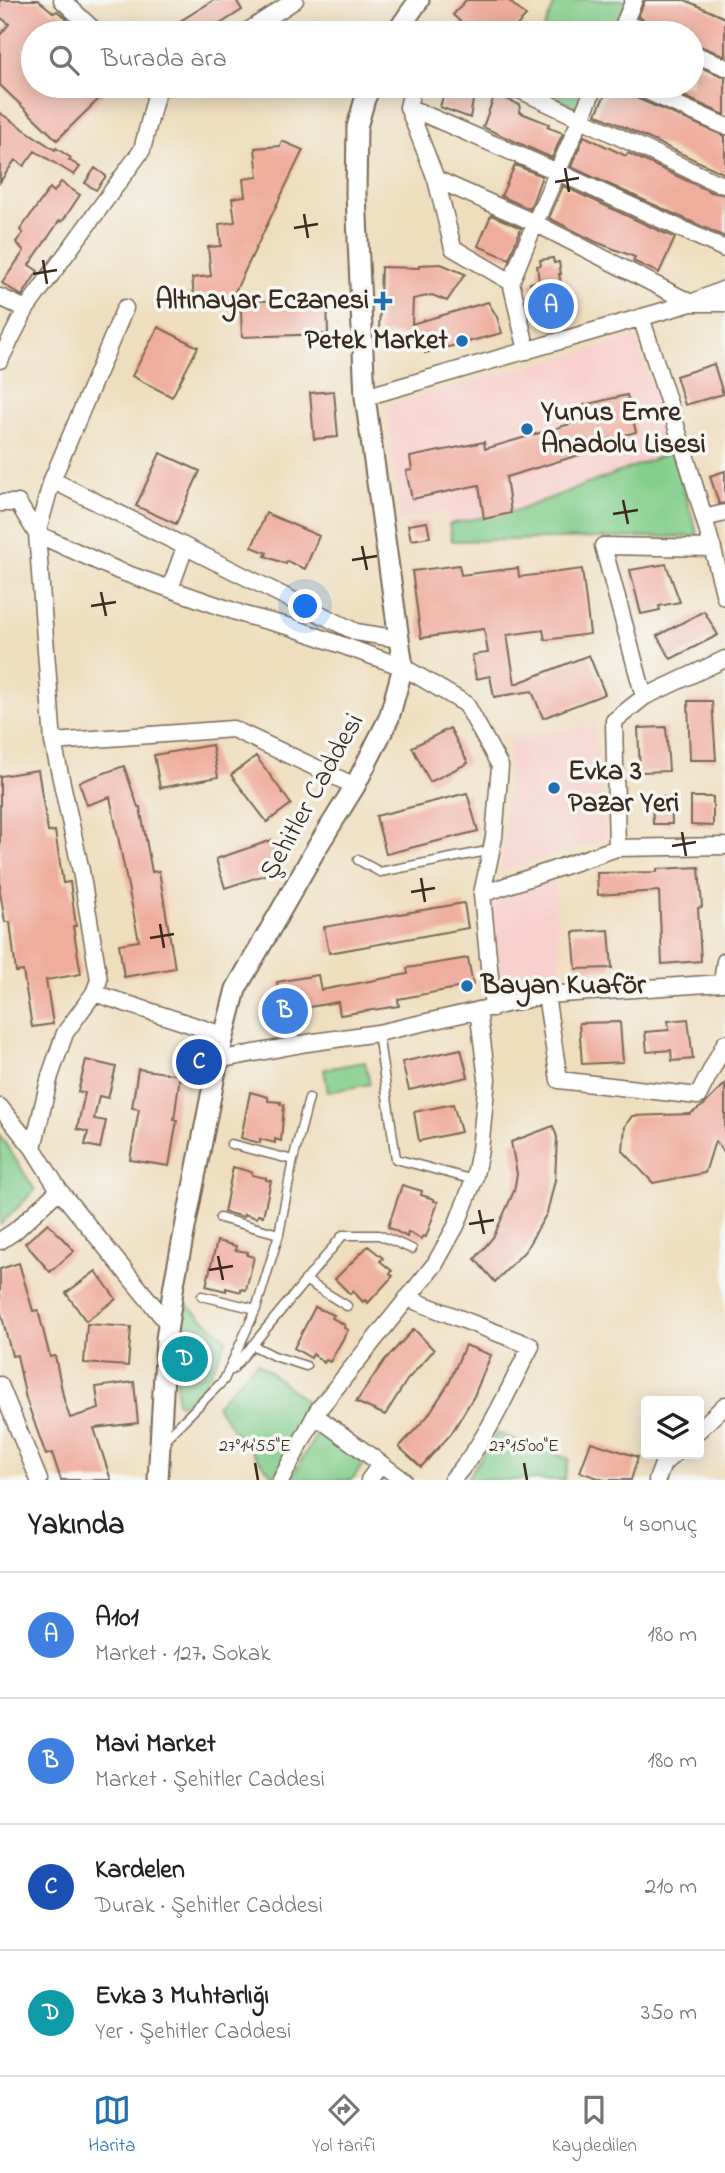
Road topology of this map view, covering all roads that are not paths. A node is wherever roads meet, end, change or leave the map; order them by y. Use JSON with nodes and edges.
{"nodes":[{"id":1,"x":62,"y":0,"type":"edge"},
{"id":2,"x":295,"y":0,"type":"edge"},
{"id":3,"x":419,"y":0,"type":"edge"},
{"id":4,"x":635,"y":0,"type":"edge"},
{"id":5,"x":84,"y":21,"type":"edge"},
{"id":6,"x":263,"y":21,"type":"edge"},
{"id":7,"x":406,"y":21,"type":"edge"},
{"id":8,"x":625,"y":21,"type":"edge"},
{"id":9,"x":704,"y":58,"type":"edge"},
{"id":10,"x":725,"y":67,"type":"edge"},
{"id":11,"x":155,"y":98,"type":"edge"},
{"id":12,"x":366,"y":98,"type":"edge"},
{"id":13,"x":410,"y":98,"type":"edge"},
{"id":14,"x":536,"y":98,"type":"edge"},
{"id":15,"x":590,"y":98,"type":"edge"},
{"id":16,"x":663,"y":98,"type":"edge"},
{"id":17,"x":408,"y":107,"type":"junction"},
{"id":18,"x":581,"y":119,"type":"junction"},
{"id":19,"x":725,"y":125,"type":"edge"},
{"id":20,"x":558,"y":172,"type":"junction"},
{"id":21,"x":436,"y":179,"type":"junction"},
{"id":22,"x":725,"y":185,"type":"edge"},
{"id":23,"x":534,"y":223,"type":"junction"},
{"id":24,"x":725,"y":249,"type":"edge"},
{"id":25,"x":511,"y":282,"type":"junction"},
{"id":26,"x":725,"y":289,"type":"edge"},
{"id":27,"x":0,"y":297,"type":"edge"},
{"id":28,"x":691,"y":303,"type":"junction"},
{"id":29,"x":725,"y":303,"type":"edge"},
{"id":30,"x":125,"y":308,"type":"dead end"},
{"id":31,"x":26,"y":309,"type":"junction"},
{"id":32,"x":641,"y":317,"type":"junction"},
{"id":33,"x":527,"y":351,"type":"junction"},
{"id":34,"x":0,"y":360,"type":"edge"},
{"id":35,"x":365,"y":397,"type":"junction"},
{"id":36,"x":52,"y":480,"type":"junction"},
{"id":37,"x":0,"y":503,"type":"edge"},
{"id":38,"x":725,"y":513,"type":"edge"},
{"id":39,"x":704,"y":518,"type":"junction"},
{"id":40,"x":37,"y":534,"type":"junction"},
{"id":41,"x":185,"y":547,"type":"junction"},
{"id":42,"x":713,"y":548,"type":"junction"},
{"id":43,"x":170,"y":589,"type":"junction"},
{"id":44,"x":725,"y":597,"type":"edge"},
{"id":45,"x":399,"y":639,"type":"junction"},
{"id":46,"x":725,"y":659,"type":"edge"},
{"id":47,"x":403,"y":667,"type":"junction"},
{"id":48,"x":644,"y":696,"type":"junction"},
{"id":49,"x":53,"y":742,"type":"junction"},
{"id":50,"x":355,"y":786,"type":"junction"},
{"id":51,"x":725,"y":846,"type":"edge"},
{"id":52,"x":617,"y":848,"type":"junction"},
{"id":53,"x":492,"y":850,"type":"junction"},
{"id":54,"x":358,"y":860,"type":"dead end"},
{"id":55,"x":482,"y":894,"type":"junction"},
{"id":56,"x":725,"y":961,"type":"edge"},
{"id":57,"x":724,"y":984,"type":"edge"},
{"id":58,"x":94,"y":993,"type":"junction"},
{"id":59,"x":546,"y":995,"type":"junction"},
{"id":60,"x":486,"y":1009,"type":"junction"},
{"id":61,"x":378,"y":1033,"type":"junction"},
{"id":62,"x":223,"y":1035,"type":"junction"},
{"id":63,"x":725,"y":1044,"type":"edge"},
{"id":64,"x":218,"y":1060,"type":"junction"},
{"id":65,"x":309,"y":1098,"type":"dead end"},
{"id":66,"x":0,"y":1107,"type":"edge"},
{"id":67,"x":231,"y":1143,"type":"dead end"},
{"id":68,"x":33,"y":1148,"type":"junction"},
{"id":69,"x":293,"y":1160,"type":"junction"},
{"id":70,"x":474,"y":1180,"type":"junction"},
{"id":71,"x":59,"y":1190,"type":"junction"},
{"id":72,"x":220,"y":1219,"type":"dead end"},
{"id":73,"x":279,"y":1234,"type":"junction"},
{"id":74,"x":0,"y":1241,"type":"edge"},
{"id":75,"x":412,"y":1249,"type":"dead end"},
{"id":76,"x":305,"y":1280,"type":"junction"},
{"id":77,"x":202,"y":1296,"type":"dead end"},
{"id":78,"x":407,"y":1298,"type":"junction"},
{"id":79,"x":347,"y":1306,"type":"dead end"},
{"id":80,"x":256,"y":1309,"type":"junction"},
{"id":81,"x":169,"y":1325,"type":"junction"},
{"id":82,"x":252,"y":1345,"type":"junction"},
{"id":83,"x":306,"y":1366,"type":"dead end"},
{"id":84,"x":224,"y":1380,"type":"junction"},
{"id":85,"x":0,"y":1385,"type":"edge"},
{"id":86,"x":725,"y":1405,"type":"edge"},
{"id":87,"x":316,"y":1416,"type":"junction"},
{"id":88,"x":704,"y":1425,"type":"edge"},
{"id":89,"x":159,"y":1446,"type":"junction"},
{"id":90,"x":668,"y":1459,"type":"edge"},
{"id":91,"x":380,"y":1465,"type":"junction"},
{"id":92,"x":39,"y":1480,"type":"edge"},
{"id":93,"x":158,"y":1480,"type":"edge"},
{"id":94,"x":281,"y":1480,"type":"edge"},
{"id":95,"x":369,"y":1480,"type":"edge"},
{"id":96,"x":403,"y":1480,"type":"edge"},
{"id":97,"x":452,"y":1480,"type":"edge"},
{"id":98,"x":657,"y":1480,"type":"edge"}],
"edges":[{"from":1,"to":5,"type":"street"},
{"from":2,"to":6,"type":"street"},
{"from":3,"to":7,"type":"street"},
{"from":4,"to":8,"type":"street"},
{"from":9,"to":10,"type":"street"},
{"from":11,"to":31,"type":"street"},
{"from":12,"to":35,"type":"street","name":"Şehitler Caddesi"},
{"from":13,"to":17,"type":"street"},
{"from":14,"to":18,"type":"street"},
{"from":15,"to":18,"type":"street"},
{"from":16,"to":19,"type":"street"},
{"from":17,"to":20,"type":"street"},
{"from":17,"to":21,"type":"street"},
{"from":18,"to":20,"type":"street"},
{"from":18,"to":22,"type":"street"},
{"from":20,"to":23,"type":"street"},
{"from":20,"to":24,"type":"street"},
{"from":21,"to":23,"type":"street"},
{"from":21,"to":25,"type":"street"},
{"from":23,"to":25,"type":"street"},
{"from":23,"to":28,"type":"street"},
{"from":25,"to":33,"type":"street"},
{"from":26,"to":28,"type":"street"},
{"from":27,"to":31,"type":"street"},
{"from":28,"to":29,"type":"street"},
{"from":28,"to":32,"type":"street"},
{"from":30,"to":36,"type":"street"},
{"from":31,"to":34,"type":"street"},
{"from":32,"to":33,"type":"street"},
{"from":32,"to":39,"type":"street"},
{"from":33,"to":35,"type":"street"},
{"from":35,"to":45,"type":"street","name":"Şehitler Caddesi"},
{"from":36,"to":40,"type":"street"},
{"from":36,"to":41,"type":"street"},
{"from":37,"to":40,"type":"street"},
{"from":38,"to":39,"type":"street"},
{"from":39,"to":42,"type":"street"},
{"from":40,"to":43,"type":"street"},
{"from":40,"to":49,"type":"street"},
{"from":41,"to":43,"type":"street"},
{"from":41,"to":45,"type":"street"},
{"from":42,"to":44,"type":"street"},
{"from":42,"to":48,"type":"street"},
{"from":43,"to":47,"type":"street"},
{"from":45,"to":47,"type":"street","name":"Şehitler Caddesi"},
{"from":46,"to":48,"type":"street"},
{"from":47,"to":50,"type":"street","name":"Şehitler Caddesi"},
{"from":47,"to":53,"type":"street"},
{"from":48,"to":52,"type":"street"},
{"from":49,"to":50,"type":"street"},
{"from":49,"to":58,"type":"street"},
{"from":50,"to":62,"type":"street","name":"Şehitler Caddesi"},
{"from":51,"to":52,"type":"street"},
{"from":52,"to":55,"type":"street"},
{"from":53,"to":54,"type":"lane"},
{"from":53,"to":55,"type":"street"},
{"from":55,"to":60,"type":"street"},
{"from":56,"to":57,"type":"street"},
{"from":57,"to":59,"type":"street"},
{"from":58,"to":62,"type":"street"},
{"from":58,"to":68,"type":"street"},
{"from":59,"to":60,"type":"street"},
{"from":59,"to":63,"type":"street"},
{"from":60,"to":61,"type":"street"},
{"from":60,"to":70,"type":"street"},
{"from":61,"to":64,"type":"street"},
{"from":61,"to":70,"type":"lane"},
{"from":62,"to":64,"type":"street","name":"Şehitler Caddesi"},
{"from":64,"to":81,"type":"street","name":"Şehitler Caddesi"},
{"from":65,"to":69,"type":"lane"},
{"from":66,"to":68,"type":"street"},
{"from":67,"to":69,"type":"lane"},
{"from":68,"to":71,"type":"street"},
{"from":69,"to":73,"type":"lane"},
{"from":70,"to":78,"type":"street"},
{"from":71,"to":74,"type":"street"},
{"from":71,"to":81,"type":"street"},
{"from":72,"to":73,"type":"lane"},
{"from":73,"to":80,"type":"lane"},
{"from":75,"to":76,"type":"lane"},
{"from":76,"to":79,"type":"lane"},
{"from":76,"to":82,"type":"lane"},
{"from":77,"to":80,"type":"lane"},
{"from":78,"to":87,"type":"street"},
{"from":78,"to":97,"type":"street"},
{"from":80,"to":84,"type":"lane"},
{"from":81,"to":89,"type":"street","name":"Şehitler Caddesi"},
{"from":82,"to":83,"type":"lane"},
{"from":82,"to":84,"type":"lane"},
{"from":84,"to":89,"type":"lane"},
{"from":85,"to":92,"type":"street"},
{"from":86,"to":88,"type":"street"},
{"from":87,"to":91,"type":"street"},
{"from":87,"to":94,"type":"street"},
{"from":89,"to":93,"type":"street","name":"Şehitler Caddesi"},
{"from":90,"to":98,"type":"street"},
{"from":91,"to":95,"type":"street"},
{"from":91,"to":96,"type":"street"}]}
